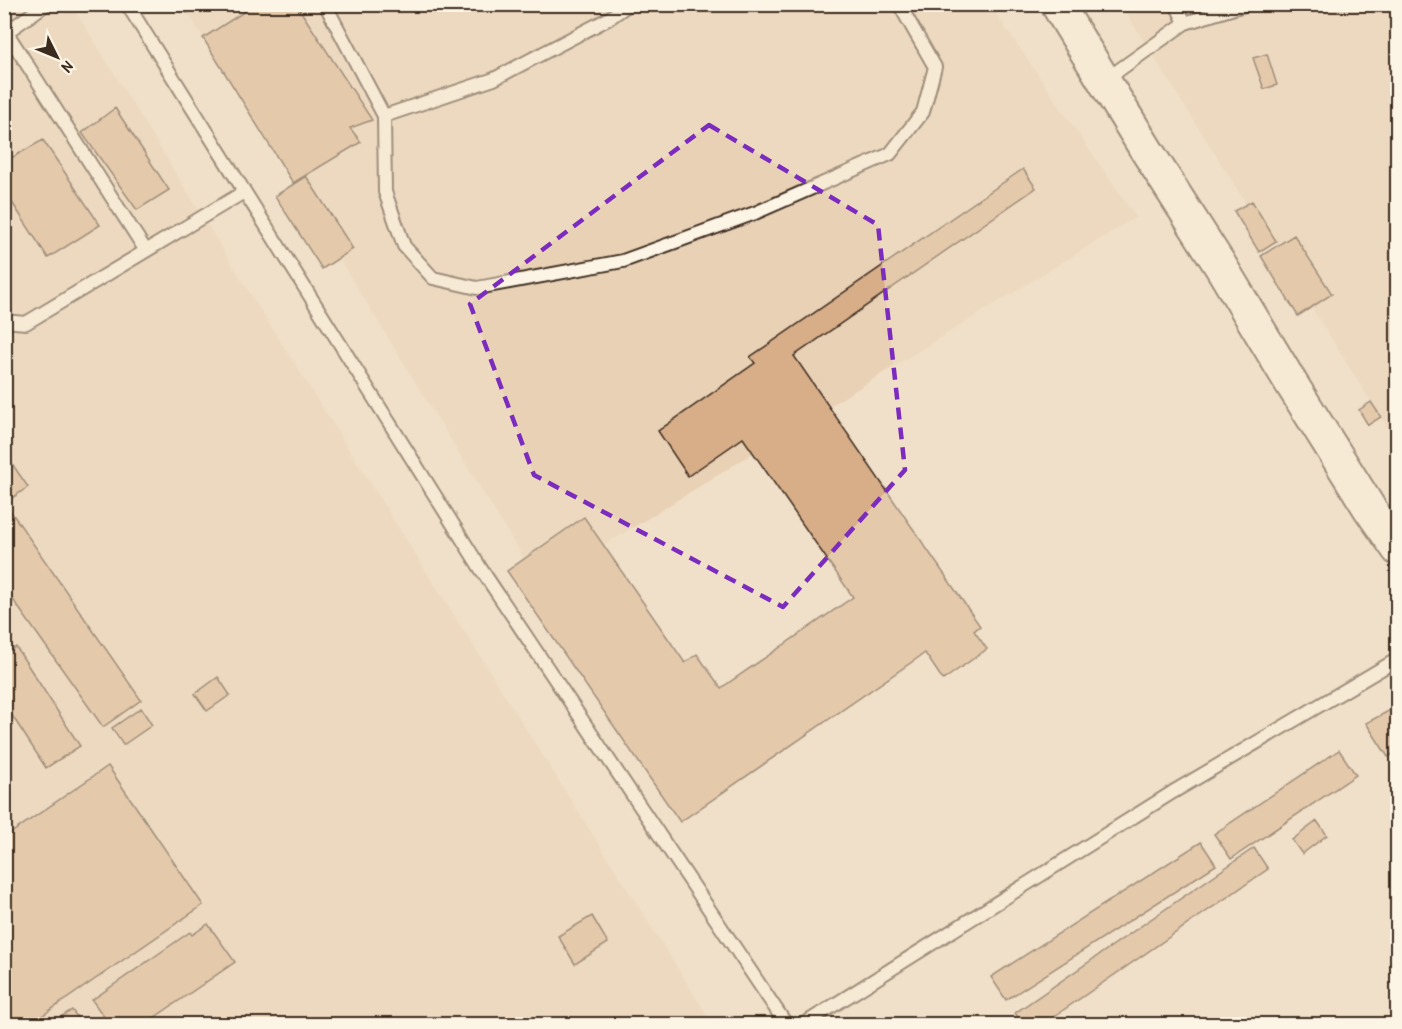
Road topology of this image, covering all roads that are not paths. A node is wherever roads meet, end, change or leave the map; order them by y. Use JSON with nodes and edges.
{"nodes":[{"id":1,"x":46,"y":4,"type":"edge"},
{"id":2,"x":127,"y":4,"type":"edge"},
{"id":3,"x":325,"y":4,"type":"edge"},
{"id":4,"x":629,"y":4,"type":"edge"},
{"id":5,"x":899,"y":4,"type":"edge"},
{"id":6,"x":1057,"y":4,"type":"edge"},
{"id":7,"x":1176,"y":4,"type":"edge"},
{"id":8,"x":1247,"y":4,"type":"edge"},
{"id":9,"x":1185,"y":23,"type":"junction"},
{"id":10,"x":6,"y":33,"type":"edge"},
{"id":11,"x":1104,"y":80,"type":"junction"},
{"id":12,"x":384,"y":116,"type":"junction"},
{"id":13,"x":244,"y":192,"type":"junction"},
{"id":14,"x":146,"y":251,"type":"junction"},
{"id":15,"x":4,"y":321,"type":"edge"},
{"id":16,"x":1398,"y":549,"type":"edge"},
{"id":17,"x":1398,"y":659,"type":"edge"},
{"id":18,"x":786,"y":1024,"type":"edge"},
{"id":19,"x":804,"y":1024,"type":"edge"}],
"edges":[{"from":1,"to":10,"type":"lane"},
{"from":2,"to":13,"type":"lane"},
{"from":3,"to":12,"type":"lane"},
{"from":4,"to":12,"type":"lane"},
{"from":5,"to":12,"type":"lane"},
{"from":6,"to":11,"type":"street"},
{"from":7,"to":9,"type":"lane"},
{"from":8,"to":9,"type":"lane"},
{"from":9,"to":11,"type":"lane"},
{"from":10,"to":14,"type":"lane"},
{"from":11,"to":16,"type":"street"},
{"from":13,"to":14,"type":"lane"},
{"from":13,"to":18,"type":"lane"},
{"from":14,"to":15,"type":"lane"},
{"from":17,"to":19,"type":"lane"}]}
